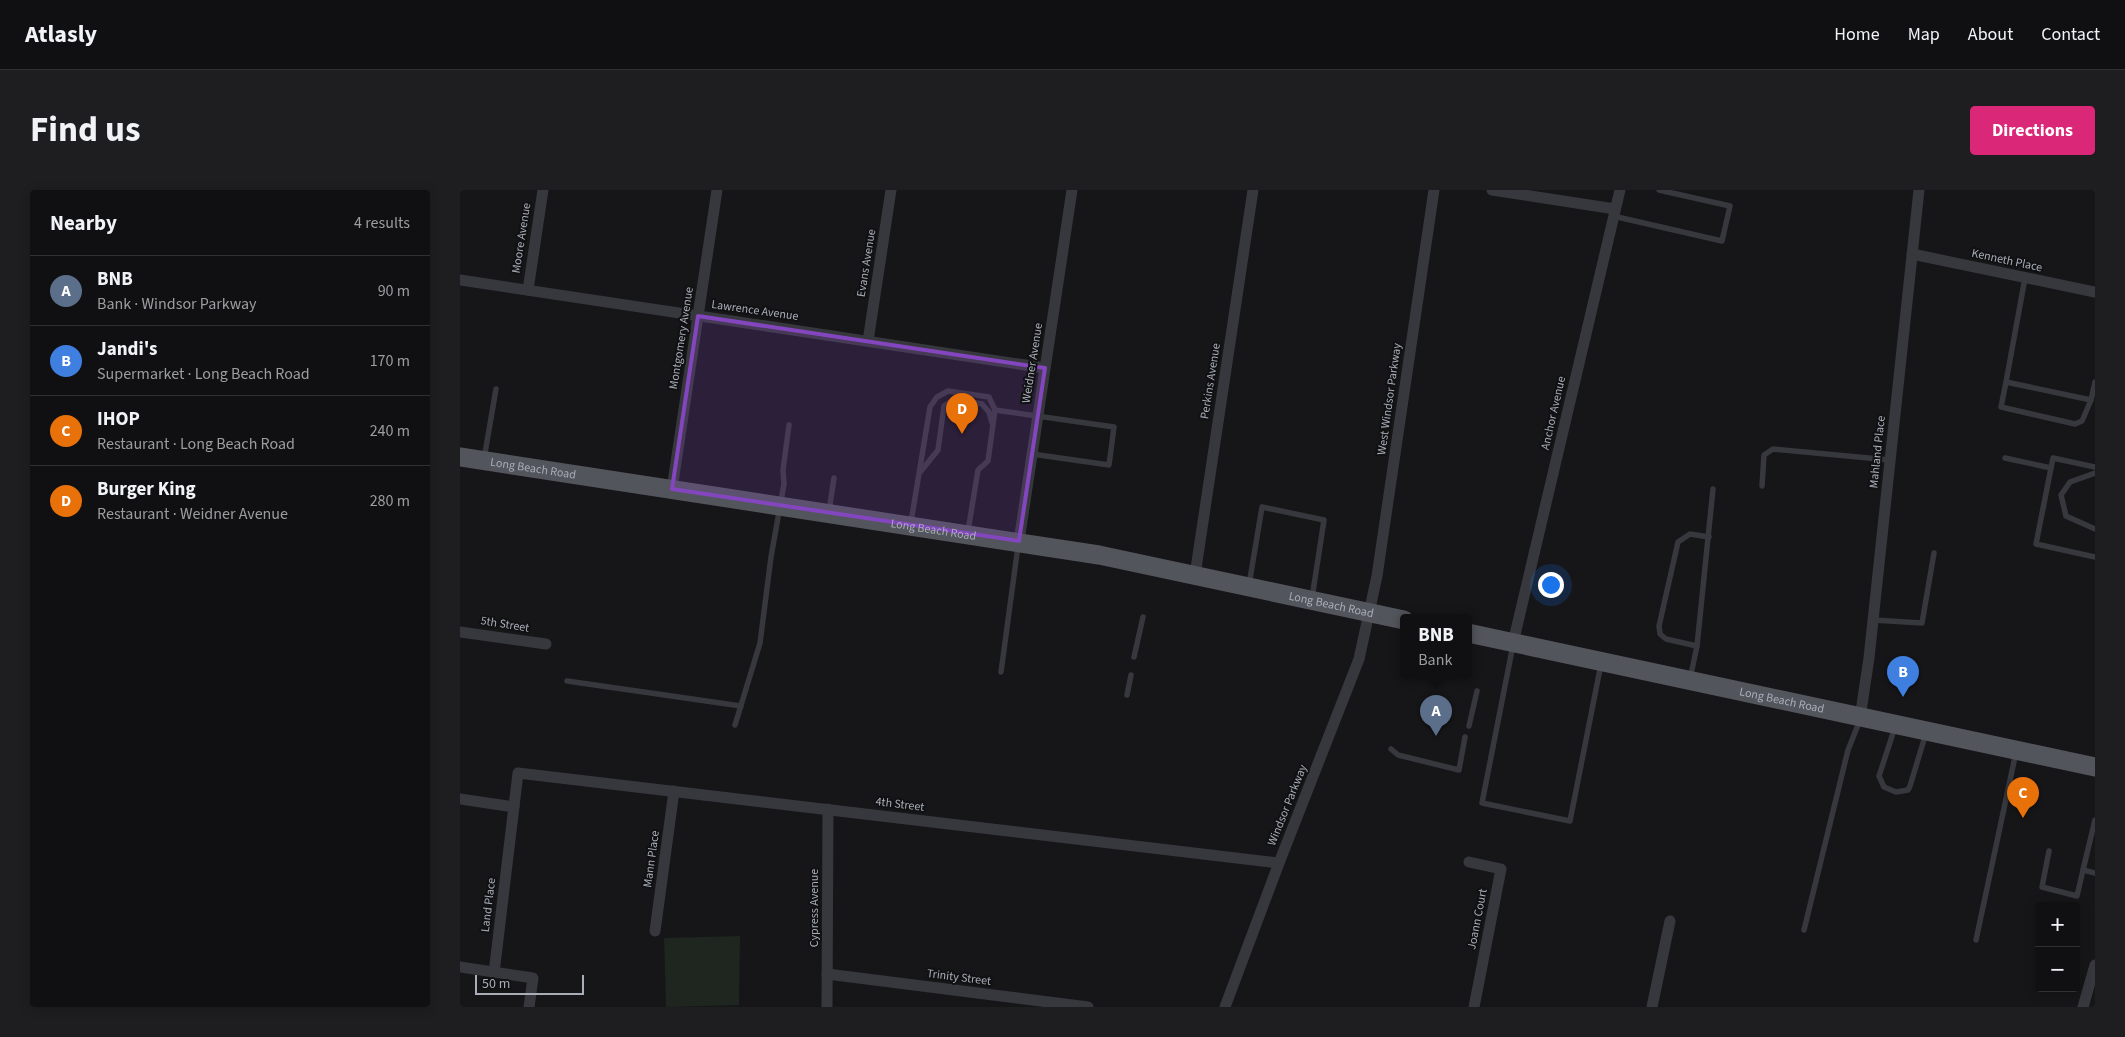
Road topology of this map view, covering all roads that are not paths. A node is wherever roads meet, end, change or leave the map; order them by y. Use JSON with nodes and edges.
{"nodes":[{"id":1,"x":543,"y":190,"type":"edge"},
{"id":2,"x":717,"y":190,"type":"edge"},
{"id":3,"x":891,"y":190,"type":"edge"},
{"id":4,"x":1072,"y":190,"type":"edge"},
{"id":5,"x":1253,"y":190,"type":"edge"},
{"id":6,"x":1434,"y":190,"type":"edge"},
{"id":7,"x":1492,"y":190,"type":"edge"},
{"id":8,"x":1620,"y":190,"type":"edge"},
{"id":9,"x":1659,"y":190,"type":"edge"},
{"id":10,"x":1919,"y":190,"type":"edge"},
{"id":11,"x":1614,"y":212,"type":"junction"},
{"id":12,"x":1912,"y":254,"type":"junction"},
{"id":13,"x":2025,"y":278,"type":"junction"},
{"id":14,"x":460,"y":280,"type":"edge"},
{"id":15,"x":528,"y":290,"type":"junction"},
{"id":16,"x":2095,"y":292,"type":"edge"},
{"id":17,"x":698,"y":316,"type":"junction"},
{"id":18,"x":868,"y":341,"type":"junction"},
{"id":19,"x":1045,"y":368,"type":"junction"},
{"id":20,"x":2006,"y":382,"type":"junction"},
{"id":21,"x":2095,"y":382,"type":"edge"},
{"id":22,"x":496,"y":389,"type":"dead end"},
{"id":23,"x":2091,"y":400,"type":"junction"},
{"id":24,"x":995,"y":410,"type":"junction"},
{"id":25,"x":1038,"y":416,"type":"junction"},
{"id":26,"x":789,"y":425,"type":"dead end"},
{"id":27,"x":993,"y":425,"type":"junction"},
{"id":28,"x":1032,"y":454,"type":"junction"},
{"id":29,"x":460,"y":458,"type":"edge"},
{"id":30,"x":2005,"y":458,"type":"dead end"},
{"id":31,"x":1890,"y":460,"type":"junction"},
{"id":32,"x":484,"y":461,"type":"junction"},
{"id":33,"x":2095,"y":467,"type":"edge"},
{"id":34,"x":2051,"y":468,"type":"junction"},
{"id":35,"x":919,"y":473,"type":"junction"},
{"id":36,"x":2095,"y":473,"type":"edge"},
{"id":37,"x":834,"y":478,"type":"dead end"},
{"id":38,"x":1762,"y":486,"type":"dead end"},
{"id":39,"x":672,"y":489,"type":"junction"},
{"id":40,"x":1713,"y":489,"type":"dead end"},
{"id":41,"x":781,"y":506,"type":"junction"},
{"id":42,"x":829,"y":513,"type":"junction"},
{"id":43,"x":910,"y":525,"type":"junction"},
{"id":44,"x":2095,"y":529,"type":"edge"},
{"id":45,"x":968,"y":534,"type":"junction"},
{"id":46,"x":1709,"y":537,"type":"junction"},
{"id":47,"x":1019,"y":541,"type":"junction"},
{"id":48,"x":1934,"y":553,"type":"dead end"},
{"id":49,"x":2095,"y":557,"type":"edge"},
{"id":50,"x":1195,"y":575,"type":"junction"},
{"id":51,"x":1248,"y":587,"type":"junction"},
{"id":52,"x":1311,"y":600,"type":"junction"},
{"id":53,"x":1370,"y":612,"type":"junction"},
{"id":54,"x":1143,"y":617,"type":"dead end"},
{"id":55,"x":1400,"y":619,"type":"edge"},
{"id":56,"x":1873,"y":620,"type":"junction"},
{"id":57,"x":460,"y":632,"type":"edge"},
{"id":58,"x":1472,"y":634,"type":"edge"},
{"id":59,"x":1514,"y":643,"type":"junction"},
{"id":60,"x":546,"y":644,"type":"dead end"},
{"id":61,"x":1698,"y":646,"type":"junction"},
{"id":62,"x":1134,"y":657,"type":"dead end"},
{"id":63,"x":1602,"y":662,"type":"junction"},
{"id":64,"x":1001,"y":672,"type":"dead end"},
{"id":65,"x":1131,"y":675,"type":"dead end"},
{"id":66,"x":567,"y":681,"type":"dead end"},
{"id":67,"x":1690,"y":681,"type":"junction"},
{"id":68,"x":1477,"y":691,"type":"dead end"},
{"id":69,"x":1127,"y":694,"type":"dead end"},
{"id":70,"x":741,"y":706,"type":"junction"},
{"id":71,"x":1860,"y":718,"type":"junction"},
{"id":72,"x":735,"y":725,"type":"dead end"},
{"id":73,"x":1895,"y":725,"type":"junction"},
{"id":74,"x":1469,"y":726,"type":"dead end"},
{"id":75,"x":1927,"y":731,"type":"junction"},
{"id":76,"x":1466,"y":738,"type":"dead end"},
{"id":77,"x":1391,"y":749,"type":"dead end"},
{"id":78,"x":2016,"y":750,"type":"junction"},
{"id":79,"x":2095,"y":767,"type":"edge"},
{"id":80,"x":518,"y":772,"type":"joint"},
{"id":81,"x":674,"y":791,"type":"junction"},
{"id":82,"x":460,"y":799,"type":"edge"},
{"id":83,"x":514,"y":808,"type":"junction"},
{"id":84,"x":828,"y":809,"type":"junction"},
{"id":85,"x":2095,"y":820,"type":"edge"},
{"id":86,"x":2049,"y":852,"type":"dead end"},
{"id":87,"x":1469,"y":862,"type":"dead end"},
{"id":88,"x":1279,"y":863,"type":"junction"},
{"id":89,"x":2084,"y":870,"type":"junction"},
{"id":90,"x":2095,"y":873,"type":"edge"},
{"id":91,"x":1670,"y":921,"type":"dead end"},
{"id":92,"x":1804,"y":930,"type":"dead end"},
{"id":93,"x":655,"y":931,"type":"dead end"},
{"id":94,"x":1976,"y":940,"type":"dead end"},
{"id":95,"x":2095,"y":965,"type":"edge"},
{"id":96,"x":460,"y":967,"type":"edge"},
{"id":97,"x":494,"y":972,"type":"junction"},
{"id":98,"x":827,"y":974,"type":"junction"},
{"id":99,"x":529,"y":1007,"type":"edge"},
{"id":100,"x":826,"y":1007,"type":"edge"},
{"id":101,"x":1088,"y":1007,"type":"edge"},
{"id":102,"x":1225,"y":1007,"type":"edge"},
{"id":103,"x":1474,"y":1007,"type":"edge"},
{"id":104,"x":1652,"y":1007,"type":"edge"},
{"id":105,"x":2084,"y":1007,"type":"edge"}],
"edges":[{"from":1,"to":15,"type":"street","name":"Moore Avenue"},
{"from":2,"to":17,"type":"street","name":"Montgomery Avenue"},
{"from":3,"to":18,"type":"street","name":"Evans Avenue"},
{"from":4,"to":19,"type":"street","name":"Weidner Avenue"},
{"from":5,"to":50,"type":"street","name":"Perkins Avenue"},
{"from":6,"to":53,"type":"street","name":"West Windsor Parkway"},
{"from":7,"to":11,"type":"street"},
{"from":8,"to":11,"type":"street","name":"Anchor Avenue"},
{"from":9,"to":11,"type":"lane"},
{"from":10,"to":12,"type":"street","name":"Mahland Place"},
{"from":11,"to":59,"type":"street","name":"Anchor Avenue"},
{"from":12,"to":13,"type":"street","name":"Kenneth Place"},
{"from":12,"to":31,"type":"street","name":"Mahland Place"},
{"from":13,"to":16,"type":"street","name":"Kenneth Place"},
{"from":13,"to":20,"type":"lane"},
{"from":14,"to":15,"type":"street","name":"Lawrence Avenue"},
{"from":15,"to":17,"type":"street","name":"Lawrence Avenue"},
{"from":17,"to":18,"type":"street","name":"Lawrence Avenue"},
{"from":17,"to":39,"type":"street","name":"Montgomery Avenue"},
{"from":18,"to":19,"type":"street","name":"Lawrence Avenue"},
{"from":19,"to":25,"type":"street","name":"Weidner Avenue"},
{"from":20,"to":23,"type":"lane"},
{"from":20,"to":23,"type":"lane"},
{"from":21,"to":23,"type":"lane"},
{"from":22,"to":32,"type":"lane"},
{"from":24,"to":25,"type":"lane"},
{"from":24,"to":27,"type":"lane"},
{"from":24,"to":35,"type":"lane"},
{"from":25,"to":28,"type":"street","name":"Weidner Avenue"},
{"from":25,"to":28,"type":"lane"},
{"from":26,"to":41,"type":"lane"},
{"from":27,"to":35,"type":"lane"},
{"from":27,"to":45,"type":"lane"},
{"from":28,"to":47,"type":"street","name":"Weidner Avenue"},
{"from":29,"to":32,"type":"main road","name":"Long Beach Road"},
{"from":30,"to":34,"type":"lane"},
{"from":31,"to":38,"type":"lane"},
{"from":31,"to":56,"type":"street","name":"Mahland Place"},
{"from":32,"to":39,"type":"main road","name":"Long Beach Road"},
{"from":33,"to":34,"type":"lane"},
{"from":34,"to":49,"type":"lane"},
{"from":35,"to":43,"type":"lane"},
{"from":36,"to":44,"type":"lane"},
{"from":37,"to":42,"type":"lane"},
{"from":39,"to":41,"type":"main road","name":"Long Beach Road"},
{"from":40,"to":46,"type":"lane"},
{"from":41,"to":42,"type":"main road","name":"Long Beach Road"},
{"from":41,"to":70,"type":"lane"},
{"from":42,"to":43,"type":"main road","name":"Long Beach Road"},
{"from":43,"to":45,"type":"main road","name":"Long Beach Road"},
{"from":45,"to":47,"type":"main road","name":"Long Beach Road"},
{"from":46,"to":61,"type":"lane"},
{"from":46,"to":61,"type":"lane"},
{"from":47,"to":50,"type":"main road","name":"Long Beach Road"},
{"from":47,"to":64,"type":"lane"},
{"from":48,"to":56,"type":"lane"},
{"from":50,"to":51,"type":"main road","name":"Long Beach Road"},
{"from":51,"to":52,"type":"main road","name":"Long Beach Road"},
{"from":51,"to":52,"type":"lane"},
{"from":52,"to":53,"type":"main road","name":"Long Beach Road"},
{"from":53,"to":55,"type":"main road","name":"Long Beach Road"},
{"from":53,"to":88,"type":"street","name":"Windsor Parkway"},
{"from":54,"to":62,"type":"lane"},
{"from":56,"to":71,"type":"street","name":"Mahland Place"},
{"from":57,"to":60,"type":"street","name":"5th Street"},
{"from":58,"to":59,"type":"main road","name":"Long Beach Road"},
{"from":59,"to":63,"type":"main road","name":"Long Beach Road"},
{"from":59,"to":63,"type":"lane"},
{"from":61,"to":67,"type":"lane"},
{"from":63,"to":67,"type":"main road","name":"Long Beach Road"},
{"from":65,"to":69,"type":"lane"},
{"from":66,"to":70,"type":"lane"},
{"from":67,"to":71,"type":"main road","name":"Long Beach Road"},
{"from":68,"to":74,"type":"lane"},
{"from":70,"to":72,"type":"lane"},
{"from":71,"to":73,"type":"main road","name":"Long Beach Road"},
{"from":71,"to":92,"type":"lane"},
{"from":73,"to":75,"type":"main road","name":"Long Beach Road"},
{"from":73,"to":75,"type":"lane"},
{"from":75,"to":78,"type":"main road","name":"Long Beach Road"},
{"from":76,"to":77,"type":"lane"},
{"from":78,"to":79,"type":"main road","name":"Long Beach Road"},
{"from":78,"to":94,"type":"lane"},
{"from":80,"to":81,"type":"street","name":"4th Street"},
{"from":80,"to":83,"type":"street","name":"Land Place"},
{"from":81,"to":84,"type":"street","name":"4th Street"},
{"from":81,"to":93,"type":"street","name":"Mann Place"},
{"from":82,"to":83,"type":"street"},
{"from":83,"to":97,"type":"street","name":"Land Place"},
{"from":84,"to":88,"type":"street","name":"4th Street"},
{"from":84,"to":98,"type":"street","name":"Cypress Avenue"},
{"from":85,"to":89,"type":"lane"},
{"from":86,"to":89,"type":"lane"},
{"from":87,"to":103,"type":"street","name":"Joann Court"},
{"from":88,"to":102,"type":"street","name":"Windsor Parkway"},
{"from":89,"to":90,"type":"lane"},
{"from":91,"to":104,"type":"street"},
{"from":95,"to":105,"type":"street"},
{"from":96,"to":97,"type":"street"},
{"from":97,"to":99,"type":"street"},
{"from":98,"to":100,"type":"street","name":"Cypress Avenue"},
{"from":98,"to":101,"type":"street","name":"Trinity Street"}]}
